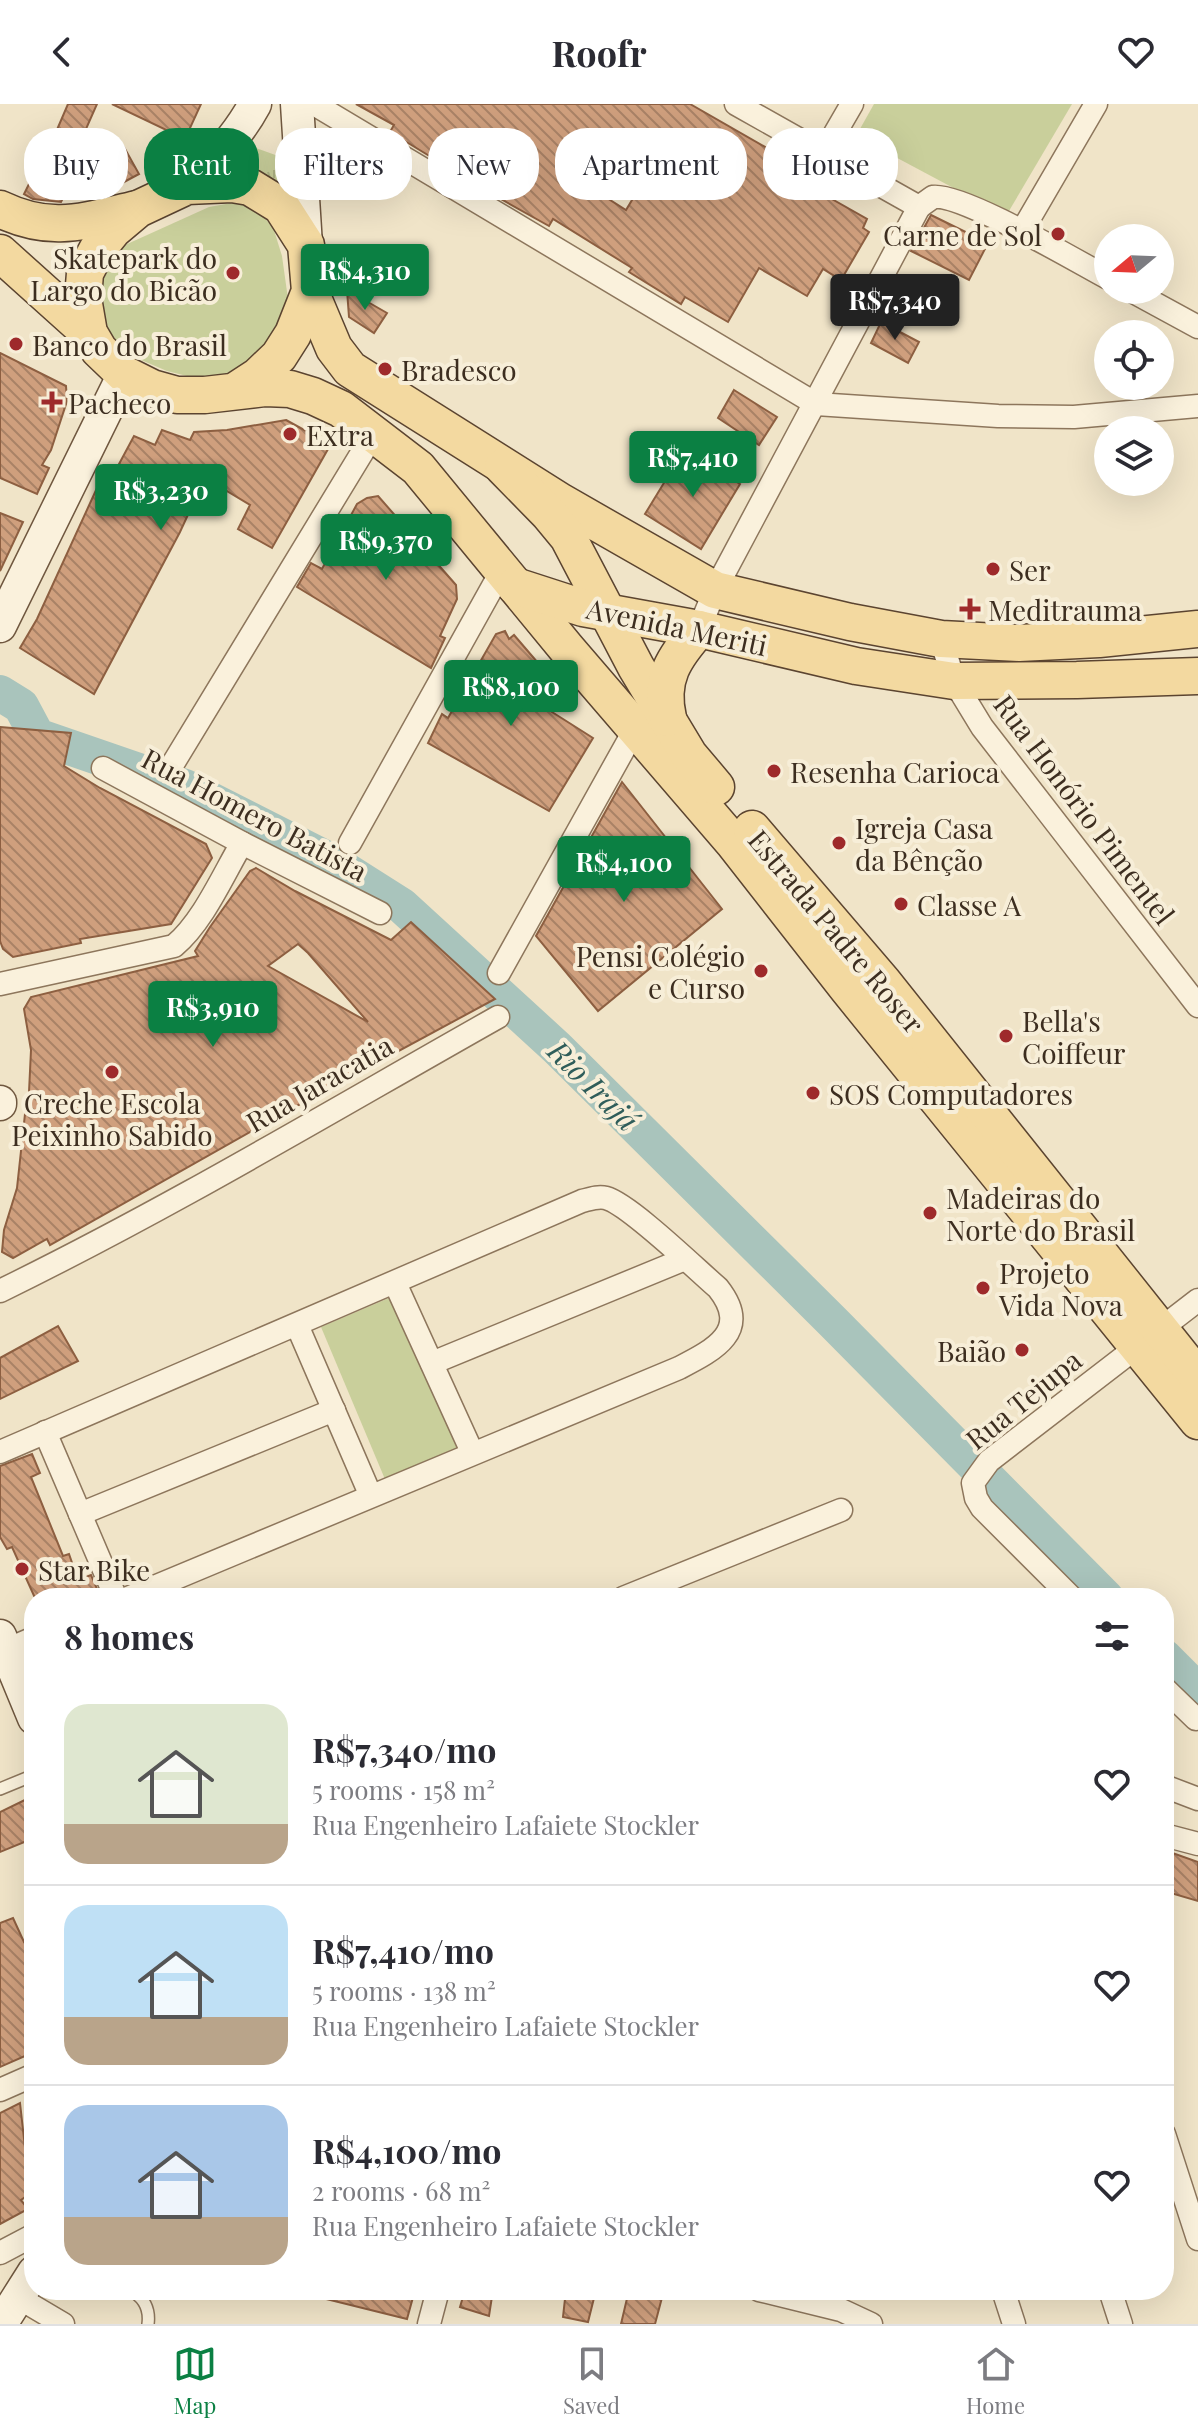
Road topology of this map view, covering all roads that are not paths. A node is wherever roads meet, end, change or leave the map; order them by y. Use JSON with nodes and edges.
{"nodes":[{"id":1,"x":255,"y":104,"type":"edge"},
{"id":2,"x":297,"y":104,"type":"edge"},
{"id":3,"x":314,"y":104,"type":"edge"},
{"id":4,"x":736,"y":104,"type":"edge"},
{"id":5,"x":852,"y":104,"type":"edge"},
{"id":6,"x":1096,"y":104,"type":"edge"},
{"id":7,"x":242,"y":128,"type":"edge"},
{"id":8,"x":778,"y":128,"type":"edge"},
{"id":9,"x":838,"y":128,"type":"edge"},
{"id":10,"x":259,"y":193,"type":"edge"},
{"id":11,"x":898,"y":195,"type":"edge"},
{"id":12,"x":157,"y":200,"type":"edge"},
{"id":13,"x":919,"y":207,"type":"junction"},
{"id":14,"x":0,"y":209,"type":"edge"},
{"id":15,"x":138,"y":209,"type":"junction"},
{"id":16,"x":1022,"y":231,"type":"junction"},
{"id":17,"x":306,"y":245,"type":"junction"},
{"id":18,"x":0,"y":253,"type":"edge"},
{"id":19,"x":1094,"y":270,"type":"edge"},
{"id":20,"x":310,"y":291,"type":"junction"},
{"id":21,"x":1156,"y":304,"type":"edge"},
{"id":22,"x":1198,"y":327,"type":"edge"},
{"id":23,"x":89,"y":333,"type":"junction"},
{"id":24,"x":124,"y":374,"type":"junction"},
{"id":25,"x":235,"y":391,"type":"junction"},
{"id":26,"x":816,"y":404,"type":"junction"},
{"id":27,"x":1198,"y":406,"type":"edge"},
{"id":28,"x":374,"y":433,"type":"junction"},
{"id":29,"x":503,"y":467,"type":"junction"},
{"id":30,"x":508,"y":578,"type":"junction"},
{"id":31,"x":715,"y":590,"type":"junction"},
{"id":32,"x":608,"y":612,"type":"junction"},
{"id":33,"x":0,"y":626,"type":"edge"},
{"id":34,"x":699,"y":629,"type":"junction"},
{"id":35,"x":1198,"y":629,"type":"edge"},
{"id":36,"x":941,"y":639,"type":"junction"},
{"id":37,"x":1198,"y":676,"type":"edge"},
{"id":38,"x":954,"y":681,"type":"junction"},
{"id":39,"x":670,"y":724,"type":"junction"},
{"id":40,"x":635,"y":729,"type":"junction"},
{"id":41,"x":174,"y":762,"type":"dead end"},
{"id":42,"x":103,"y":768,"type":"dead end"},
{"id":43,"x":242,"y":843,"type":"junction"},
{"id":44,"x":350,"y":843,"type":"dead end"},
{"id":45,"x":380,"y":913,"type":"dead end"},
{"id":46,"x":499,"y":973,"type":"dead end"},
{"id":47,"x":0,"y":984,"type":"edge"},
{"id":48,"x":1198,"y":1006,"type":"edge"},
{"id":49,"x":498,"y":1017,"type":"dead end"},
{"id":50,"x":685,"y":1259,"type":"junction"},
{"id":51,"x":395,"y":1283,"type":"junction"},
{"id":52,"x":0,"y":1291,"type":"edge"},
{"id":53,"x":1198,"y":1300,"type":"edge"},
{"id":54,"x":297,"y":1325,"type":"junction"},
{"id":55,"x":1149,"y":1338,"type":"junction"},
{"id":56,"x":432,"y":1363,"type":"junction"},
{"id":57,"x":1198,"y":1377,"type":"edge"},
{"id":58,"x":334,"y":1410,"type":"junction"},
{"id":59,"x":1198,"y":1421,"type":"edge"},
{"id":60,"x":45,"y":1432,"type":"junction"},
{"id":61,"x":0,"y":1452,"type":"edge"},
{"id":62,"x":472,"y":1452,"type":"junction"},
{"id":63,"x":370,"y":1494,"type":"junction"},
{"id":64,"x":841,"y":1510,"type":"dead end"},
{"id":65,"x":80,"y":1514,"type":"junction"},
{"id":66,"x":112,"y":1588,"type":"edge"},
{"id":67,"x":151,"y":1588,"type":"edge"},
{"id":68,"x":648,"y":1588,"type":"edge"},
{"id":69,"x":1062,"y":1588,"type":"edge"},
{"id":70,"x":13,"y":1641,"type":"edge"},
{"id":71,"x":24,"y":1681,"type":"edge"},
{"id":72,"x":1174,"y":1698,"type":"edge"},
{"id":73,"x":1196,"y":1719,"type":"edge"},
{"id":74,"x":24,"y":1779,"type":"edge"},
{"id":75,"x":0,"y":1789,"type":"edge"},
{"id":76,"x":1174,"y":1790,"type":"edge"},
{"id":77,"x":1198,"y":1799,"type":"edge"},
{"id":78,"x":1174,"y":1838,"type":"edge"},
{"id":79,"x":1198,"y":1844,"type":"edge"},
{"id":80,"x":24,"y":2079,"type":"edge"},
{"id":81,"x":0,"y":2090,"type":"edge"},
{"id":82,"x":1174,"y":2165,"type":"edge"},
{"id":83,"x":1198,"y":2239,"type":"edge"},
{"id":84,"x":24,"y":2240,"type":"edge"},
{"id":85,"x":0,"y":2253,"type":"edge"},
{"id":86,"x":24,"y":2290,"type":"edge"},
{"id":87,"x":41,"y":2300,"type":"edge"},
{"id":88,"x":141,"y":2300,"type":"edge"},
{"id":89,"x":435,"y":2300,"type":"edge"},
{"id":90,"x":800,"y":2300,"type":"edge"},
{"id":91,"x":1006,"y":2300,"type":"edge"},
{"id":92,"x":1113,"y":2300,"type":"edge"},
{"id":93,"x":1,"y":2324,"type":"edge"},
{"id":94,"x":63,"y":2324,"type":"edge"},
{"id":95,"x":148,"y":2324,"type":"edge"},
{"id":96,"x":429,"y":2324,"type":"edge"},
{"id":97,"x":871,"y":2324,"type":"edge"},
{"id":98,"x":1014,"y":2324,"type":"edge"},
{"id":99,"x":1121,"y":2324,"type":"edge"}],
"edges":[{"from":1,"to":7,"type":"street"},
{"from":2,"to":17,"type":"street"},
{"from":3,"to":26,"type":"street"},
{"from":4,"to":8,"type":"street"},
{"from":5,"to":9,"type":"street"},
{"from":6,"to":16,"type":"street"},
{"from":10,"to":17,"type":"main road"},
{"from":11,"to":13,"type":"street"},
{"from":12,"to":15,"type":"main road"},
{"from":13,"to":16,"type":"street"},
{"from":13,"to":26,"type":"street"},
{"from":14,"to":15,"type":"main road"},
{"from":15,"to":23,"type":"main road"},
{"from":16,"to":19,"type":"street"},
{"from":17,"to":20,"type":"main road"},
{"from":18,"to":23,"type":"main road"},
{"from":20,"to":25,"type":"main road"},
{"from":20,"to":29,"type":"main road","name":"Avenida Meriti"},
{"from":21,"to":22,"type":"street"},
{"from":23,"to":24,"type":"main road"},
{"from":24,"to":25,"type":"main road"},
{"from":24,"to":33,"type":"street"},
{"from":25,"to":28,"type":"main road"},
{"from":26,"to":27,"type":"street"},
{"from":26,"to":31,"type":"street"},
{"from":28,"to":30,"type":"main road"},
{"from":28,"to":41,"type":"street"},
{"from":29,"to":31,"type":"main road","name":"Avenida Meriti"},
{"from":29,"to":32,"type":"main road","name":"Estrada Padre Roser"},
{"from":30,"to":32,"type":"main road","name":"Avenida Meriti"},
{"from":30,"to":40,"type":"main road","name":"Estrada Padre Roser"},
{"from":30,"to":44,"type":"street"},
{"from":31,"to":34,"type":"street"},
{"from":31,"to":36,"type":"main road","name":"Avenida Meriti"},
{"from":32,"to":34,"type":"main road","name":"Avenida Meriti"},
{"from":32,"to":39,"type":"main road","name":"Estrada Padre Roser"},
{"from":34,"to":38,"type":"main road","name":"Avenida Meriti"},
{"from":34,"to":39,"type":"main road"},
{"from":35,"to":36,"type":"main road","name":"Avenida Meriti"},
{"from":36,"to":38,"type":"street","name":"Rua Honório Pimentel"},
{"from":37,"to":38,"type":"main road","name":"Avenida Meriti"},
{"from":38,"to":48,"type":"street","name":"Rua Honório Pimentel"},
{"from":39,"to":55,"type":"main road","name":"Estrada Padre Roser"},
{"from":40,"to":46,"type":"street"},
{"from":40,"to":55,"type":"main road","name":"Estrada Padre Roser"},
{"from":42,"to":43,"type":"street","name":"Rua Homero Batista"},
{"from":43,"to":45,"type":"street","name":"Rua Homero Batista"},
{"from":43,"to":47,"type":"street"},
{"from":49,"to":52,"type":"street","name":"Rua Jaracatia"},
{"from":50,"to":51,"type":"street"},
{"from":50,"to":56,"type":"street"},
{"from":50,"to":62,"type":"street"},
{"from":51,"to":54,"type":"street"},
{"from":51,"to":56,"type":"street"},
{"from":53,"to":55,"type":"street","name":"Rua Tejupa"},
{"from":54,"to":58,"type":"street"},
{"from":54,"to":60,"type":"street"},
{"from":55,"to":57,"type":"main road","name":"Estrada Padre Roser"},
{"from":55,"to":59,"type":"main road","name":"Estrada Padre Roser"},
{"from":55,"to":69,"type":"street","name":"Rua Tejupa"},
{"from":56,"to":62,"type":"street"},
{"from":58,"to":63,"type":"street"},
{"from":58,"to":65,"type":"street"},
{"from":60,"to":61,"type":"street"},
{"from":60,"to":65,"type":"street"},
{"from":62,"to":63,"type":"street"},
{"from":63,"to":67,"type":"street"},
{"from":64,"to":68,"type":"street"},
{"from":65,"to":66,"type":"street"},
{"from":70,"to":71,"type":"street"},
{"from":72,"to":73,"type":"street"},
{"from":74,"to":75,"type":"lane"},
{"from":76,"to":77,"type":"street"},
{"from":78,"to":79,"type":"street"},
{"from":80,"to":81,"type":"street"},
{"from":82,"to":83,"type":"street"},
{"from":84,"to":85,"type":"street"},
{"from":86,"to":93,"type":"street"},
{"from":87,"to":94,"type":"street"},
{"from":88,"to":95,"type":"lane"},
{"from":89,"to":96,"type":"street"},
{"from":90,"to":97,"type":"street"},
{"from":91,"to":98,"type":"street"},
{"from":92,"to":99,"type":"street"}]}
